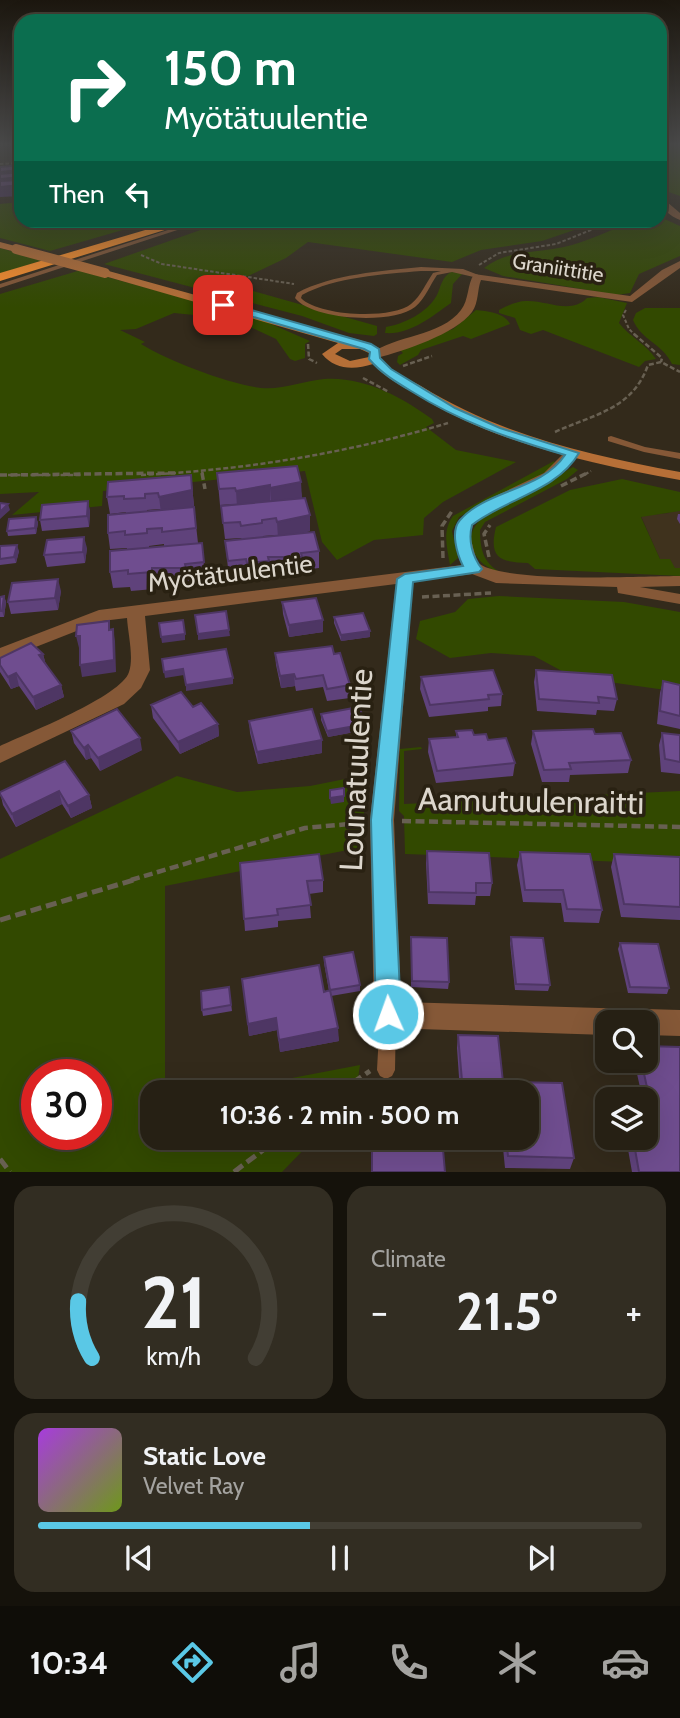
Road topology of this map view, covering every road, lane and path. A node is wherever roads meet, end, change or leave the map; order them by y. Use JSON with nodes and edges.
{"nodes":[{"id":1,"x":165,"y":228,"type":"edge"},
{"id":2,"x":181,"y":228,"type":"edge"},
{"id":3,"x":595,"y":228,"type":"edge"},
{"id":4,"x":0,"y":245,"type":"edge"},
{"id":5,"x":141,"y":255,"type":"dead end"},
{"id":6,"x":680,"y":264,"type":"edge"},
{"id":7,"x":451,"y":270,"type":"junction"},
{"id":8,"x":473,"y":274,"type":"junction"},
{"id":9,"x":0,"y":277,"type":"edge"},
{"id":10,"x":0,"y":286,"type":"edge"},
{"id":11,"x":314,"y":286,"type":"junction"},
{"id":12,"x":632,"y":299,"type":"junction"},
{"id":13,"x":298,"y":328,"type":"junction"},
{"id":14,"x":411,"y":340,"type":"junction"},
{"id":15,"x":358,"y":345,"type":"junction"},
{"id":16,"x":329,"y":351,"type":"junction"},
{"id":17,"x":376,"y":356,"type":"junction"},
{"id":18,"x":432,"y":356,"type":"dead end"},
{"id":19,"x":661,"y":362,"type":"junction"},
{"id":20,"x":346,"y":364,"type":"junction"},
{"id":21,"x":400,"y":368,"type":"dead end"},
{"id":22,"x":680,"y":372,"type":"edge"},
{"id":23,"x":416,"y":391,"type":"junction"},
{"id":24,"x":450,"y":422,"type":"dead end"},
{"id":25,"x":547,"y":436,"type":"dead end"},
{"id":26,"x":611,"y":439,"type":"dead end"},
{"id":27,"x":572,"y":453,"type":"junction"},
{"id":28,"x":680,"y":456,"type":"edge"},
{"id":29,"x":202,"y":470,"type":"junction"},
{"id":30,"x":0,"y":475,"type":"edge"},
{"id":31,"x":680,"y":476,"type":"edge"},
{"id":32,"x":205,"y":489,"type":"dead end"},
{"id":33,"x":474,"y":569,"type":"junction"},
{"id":34,"x":405,"y":579,"type":"junction"},
{"id":35,"x":680,"y":581,"type":"edge"},
{"id":36,"x":575,"y":582,"type":"junction"},
{"id":37,"x":680,"y":598,"type":"edge"},
{"id":38,"x":136,"y":611,"type":"junction"},
{"id":39,"x":0,"y":654,"type":"edge"},
{"id":40,"x":0,"y":755,"type":"edge"},
{"id":41,"x":382,"y":820,"type":"junction"},
{"id":42,"x":680,"y":827,"type":"edge"},
{"id":43,"x":0,"y":920,"type":"edge"},
{"id":44,"x":388,"y":1014,"type":"junction"},
{"id":45,"x":595,"y":1021,"type":"edge"},
{"id":46,"x":658,"y":1022,"type":"edge"},
{"id":47,"x":680,"y":1023,"type":"edge"},
{"id":48,"x":386,"y":1070,"type":"joint"},
{"id":49,"x":354,"y":1080,"type":"edge"},
{"id":50,"x":263,"y":1150,"type":"edge"},
{"id":51,"x":0,"y":1159,"type":"edge"},
{"id":52,"x":10,"y":1172,"type":"edge"},
{"id":53,"x":234,"y":1172,"type":"edge"}],
"edges":[{"from":1,"to":9,"type":"highway"},
{"from":2,"to":10,"type":"lane"},
{"from":3,"to":8,"type":"path"},
{"from":4,"to":13,"type":"street","bridge":true},
{"from":5,"to":11,"type":"path"},
{"from":6,"to":12,"type":"street"},
{"from":7,"to":8,"type":"lane"},
{"from":7,"to":11,"type":"lane"},
{"from":7,"to":11,"type":"lane"},
{"from":8,"to":12,"type":"street","name":"Graniittitie"},
{"from":8,"to":14,"type":"street"},
{"from":12,"to":19,"type":"path"},
{"from":13,"to":15,"type":"street"},
{"from":13,"to":16,"type":"street"},
{"from":14,"to":15,"type":"street"},
{"from":14,"to":17,"type":"street"},
{"from":15,"to":16,"type":"street"},
{"from":15,"to":17,"type":"street"},
{"from":16,"to":20,"type":"street"},
{"from":17,"to":20,"type":"street"},
{"from":17,"to":23,"type":"street"},
{"from":18,"to":21,"type":"path"},
{"from":19,"to":22,"type":"path"},
{"from":19,"to":25,"type":"path"},
{"from":20,"to":23,"type":"street"},
{"from":23,"to":27,"type":"street"},
{"from":24,"to":29,"type":"path"},
{"from":26,"to":28,"type":"lane"},
{"from":27,"to":31,"type":"street"},
{"from":27,"to":33,"type":"street"},
{"from":29,"to":30,"type":"path"},
{"from":29,"to":32,"type":"path"},
{"from":33,"to":34,"type":"street","name":"Myötätuulentie"},
{"from":33,"to":36,"type":"street"},
{"from":34,"to":38,"type":"street","name":"Myötätuulentie"},
{"from":34,"to":41,"type":"street","name":"Lounatuulentie"},
{"from":35,"to":36,"type":"street"},
{"from":36,"to":37,"type":"street"},
{"from":38,"to":39,"type":"street","name":"Myötätuulentie"},
{"from":38,"to":40,"type":"street"},
{"from":41,"to":42,"type":"path","name":"Aamutuulenraitti"},
{"from":41,"to":43,"type":"path","name":"Aamutuulenraitti"},
{"from":41,"to":44,"type":"street","name":"Lounatuulentie"},
{"from":44,"to":45,"type":"street"},
{"from":44,"to":48,"type":"lane"},
{"from":46,"to":47,"type":"street"},
{"from":48,"to":49,"type":"path"},
{"from":50,"to":53,"type":"path"},
{"from":51,"to":52,"type":"path"}]}
